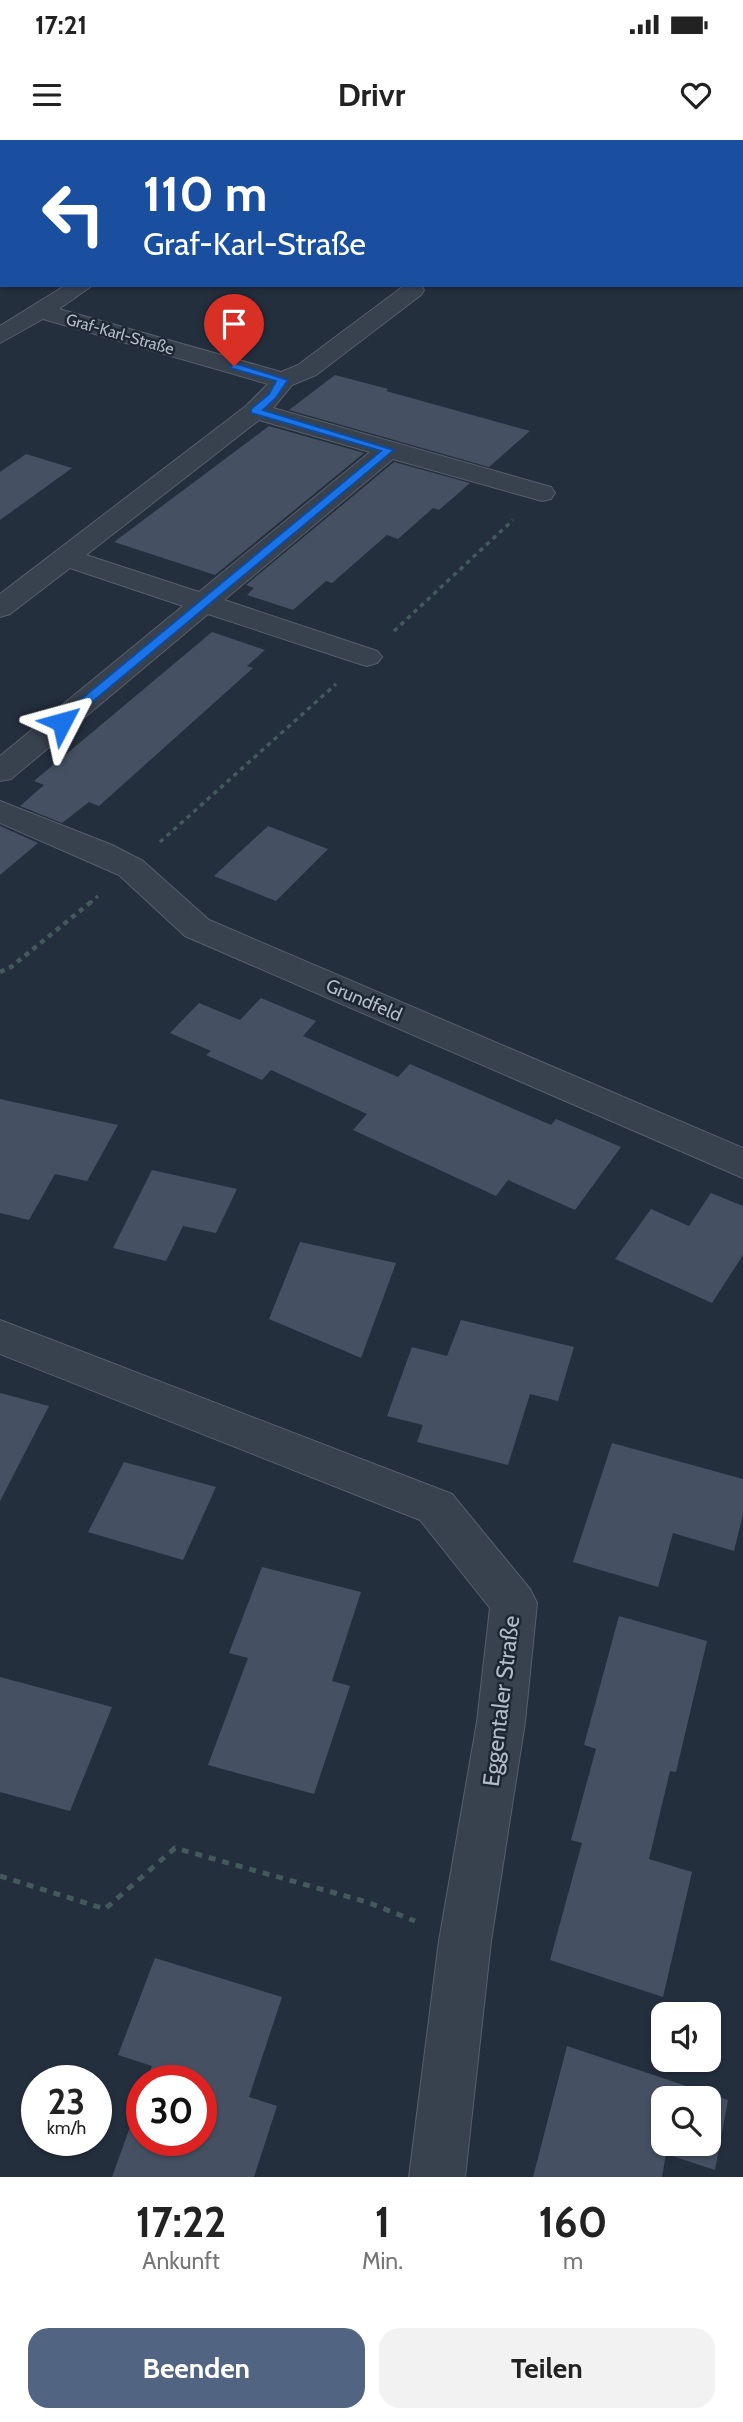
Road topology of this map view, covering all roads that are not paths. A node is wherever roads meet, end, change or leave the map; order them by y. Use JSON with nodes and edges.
{"nodes":[{"id":1,"x":79,"y":287,"type":"edge"},
{"id":2,"x":413,"y":290,"type":"dead end"},
{"id":3,"x":39,"y":311,"type":"junction"},
{"id":4,"x":0,"y":336,"type":"edge"},
{"id":5,"x":282,"y":380,"type":"junction"},
{"id":6,"x":255,"y":411,"type":"junction"},
{"id":7,"x":388,"y":450,"type":"junction"},
{"id":8,"x":542,"y":494,"type":"dead end"},
{"id":9,"x":65,"y":557,"type":"junction"},
{"id":10,"x":12,"y":585,"type":"edge"},
{"id":11,"x":207,"y":603,"type":"junction"},
{"id":12,"x":0,"y":608,"type":"edge"},
{"id":13,"x":367,"y":657,"type":"dead end"},
{"id":14,"x":0,"y":772,"type":"edge"},
{"id":15,"x":0,"y":811,"type":"edge"},
{"id":16,"x":743,"y":1164,"type":"edge"},
{"id":17,"x":0,"y":1336,"type":"edge"},
{"id":18,"x":437,"y":2177,"type":"edge"}],
"edges":[{"from":1,"to":3,"type":"street"},
{"from":2,"to":5,"type":"street"},
{"from":3,"to":4,"type":"street"},
{"from":3,"to":5,"type":"street","name":"Graf-Karl-Straße"},
{"from":5,"to":6,"type":"street"},
{"from":6,"to":7,"type":"street"},
{"from":6,"to":9,"type":"street"},
{"from":7,"to":8,"type":"street"},
{"from":7,"to":11,"type":"street"},
{"from":9,"to":10,"type":"street"},
{"from":9,"to":11,"type":"street"},
{"from":10,"to":12,"type":"street"},
{"from":11,"to":13,"type":"street"},
{"from":11,"to":14,"type":"street"},
{"from":15,"to":16,"type":"street","name":"Grundfeld"},
{"from":17,"to":18,"type":"street","name":"Eggentaler Straße"}]}
